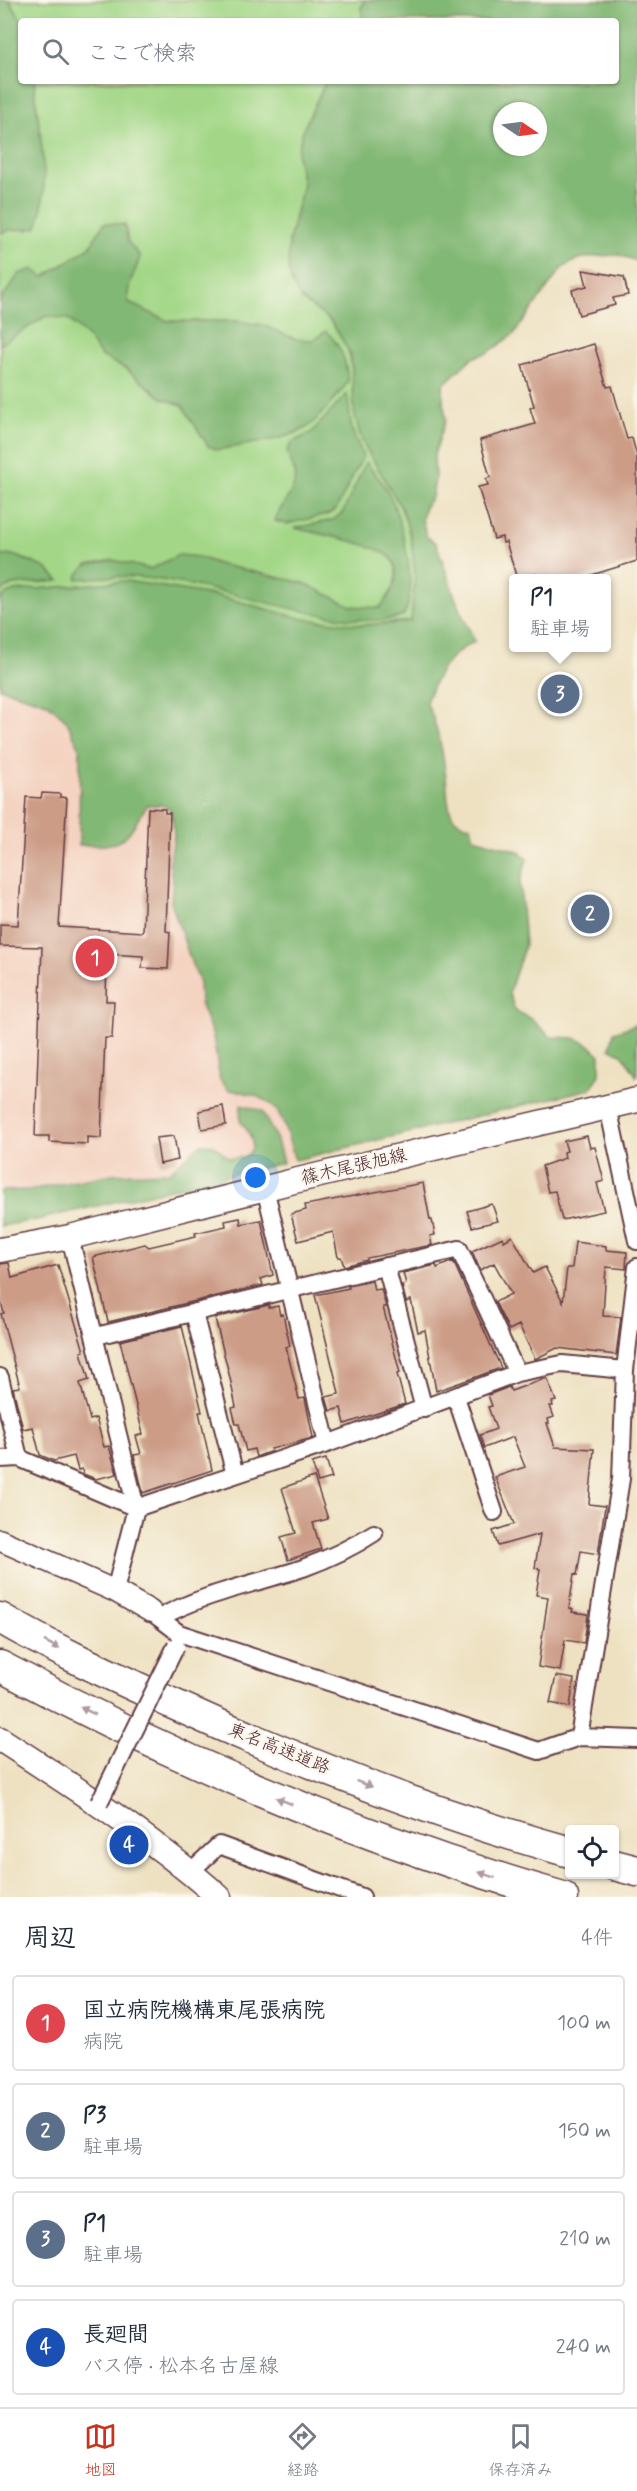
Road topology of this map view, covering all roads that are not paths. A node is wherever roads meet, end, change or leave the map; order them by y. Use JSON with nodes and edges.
{"nodes":[{"id":1,"x":637,"y":1100,"type":"edge"},
{"id":2,"x":608,"y":1107,"type":"junction"},
{"id":3,"x":265,"y":1188,"type":"junction"},
{"id":4,"x":70,"y":1237,"type":"junction"},
{"id":5,"x":637,"y":1241,"type":"edge"},
{"id":6,"x":0,"y":1250,"type":"edge"},
{"id":7,"x":386,"y":1266,"type":"junction"},
{"id":8,"x":637,"y":1268,"type":"edge"},
{"id":9,"x":290,"y":1290,"type":"junction"},
{"id":10,"x":194,"y":1313,"type":"junction"},
{"id":11,"x":96,"y":1336,"type":"junction"},
{"id":12,"x":626,"y":1370,"type":"junction"},
{"id":13,"x":517,"y":1373,"type":"junction"},
{"id":14,"x":0,"y":1377,"type":"edge"},
{"id":15,"x":456,"y":1397,"type":"junction"},
{"id":16,"x":424,"y":1409,"type":"junction"},
{"id":17,"x":327,"y":1444,"type":"junction"},
{"id":18,"x":19,"y":1458,"type":"junction"},
{"id":19,"x":0,"y":1459,"type":"edge"},
{"id":20,"x":235,"y":1475,"type":"junction"},
{"id":21,"x":136,"y":1508,"type":"junction"},
{"id":22,"x":494,"y":1512,"type":"dead end"},
{"id":23,"x":374,"y":1533,"type":"dead end"},
{"id":24,"x":0,"y":1540,"type":"edge"},
{"id":25,"x":114,"y":1591,"type":"junction"},
{"id":26,"x":155,"y":1615,"type":"junction"},
{"id":27,"x":0,"y":1618,"type":"edge"},
{"id":28,"x":177,"y":1640,"type":"junction"},
{"id":29,"x":0,"y":1666,"type":"edge"},
{"id":30,"x":579,"y":1737,"type":"junction"},
{"id":31,"x":637,"y":1738,"type":"edge"},
{"id":32,"x":0,"y":1739,"type":"edge"},
{"id":33,"x":99,"y":1803,"type":"junction"},
{"id":34,"x":565,"y":1851,"type":"edge"},
{"id":35,"x":619,"y":1866,"type":"edge"},
{"id":36,"x":637,"y":1871,"type":"edge"},
{"id":37,"x":190,"y":1872,"type":"junction"},
{"id":38,"x":219,"y":1897,"type":"edge"},
{"id":39,"x":362,"y":1897,"type":"edge"},
{"id":40,"x":563,"y":1897,"type":"edge"}],
"edges":[{"from":1,"to":2,"type":"main road","name":"篠木尾張旭線"},
{"from":2,"to":3,"type":"main road","name":"篠木尾張旭線"},
{"from":2,"to":5,"type":"street"},
{"from":3,"to":4,"type":"main road","name":"篠木尾張旭線"},
{"from":3,"to":9,"type":"street"},
{"from":4,"to":6,"type":"main road","name":"篠木尾張旭線"},
{"from":4,"to":11,"type":"street"},
{"from":7,"to":9,"type":"street"},
{"from":7,"to":13,"type":"street"},
{"from":7,"to":16,"type":"street"},
{"from":8,"to":12,"type":"street"},
{"from":9,"to":10,"type":"street"},
{"from":9,"to":17,"type":"street"},
{"from":10,"to":11,"type":"street"},
{"from":10,"to":20,"type":"street"},
{"from":11,"to":21,"type":"street"},
{"from":12,"to":13,"type":"street"},
{"from":12,"to":30,"type":"street"},
{"from":13,"to":15,"type":"street"},
{"from":14,"to":18,"type":"street"},
{"from":15,"to":16,"type":"street"},
{"from":15,"to":22,"type":"street"},
{"from":16,"to":17,"type":"street"},
{"from":17,"to":20,"type":"street"},
{"from":18,"to":19,"type":"street"},
{"from":18,"to":21,"type":"street"},
{"from":20,"to":21,"type":"street"},
{"from":21,"to":25,"type":"street"},
{"from":23,"to":26,"type":"street"},
{"from":24,"to":25,"type":"street"},
{"from":25,"to":26,"type":"street"},
{"from":26,"to":28,"type":"street"},
{"from":27,"to":34,"type":"highway","name":"東名高速道路","one_way":true},
{"from":28,"to":30,"type":"street"},
{"from":28,"to":33,"type":"street","bridge":true},
{"from":40,"to":29,"type":"highway","one_way":true},
{"from":30,"to":31,"type":"street"},
{"from":32,"to":33,"type":"main road"},
{"from":33,"to":37,"type":"main road"},
{"from":35,"to":36,"type":"highway"},
{"from":37,"to":38,"type":"main road"},
{"from":37,"to":39,"type":"street"}]}
